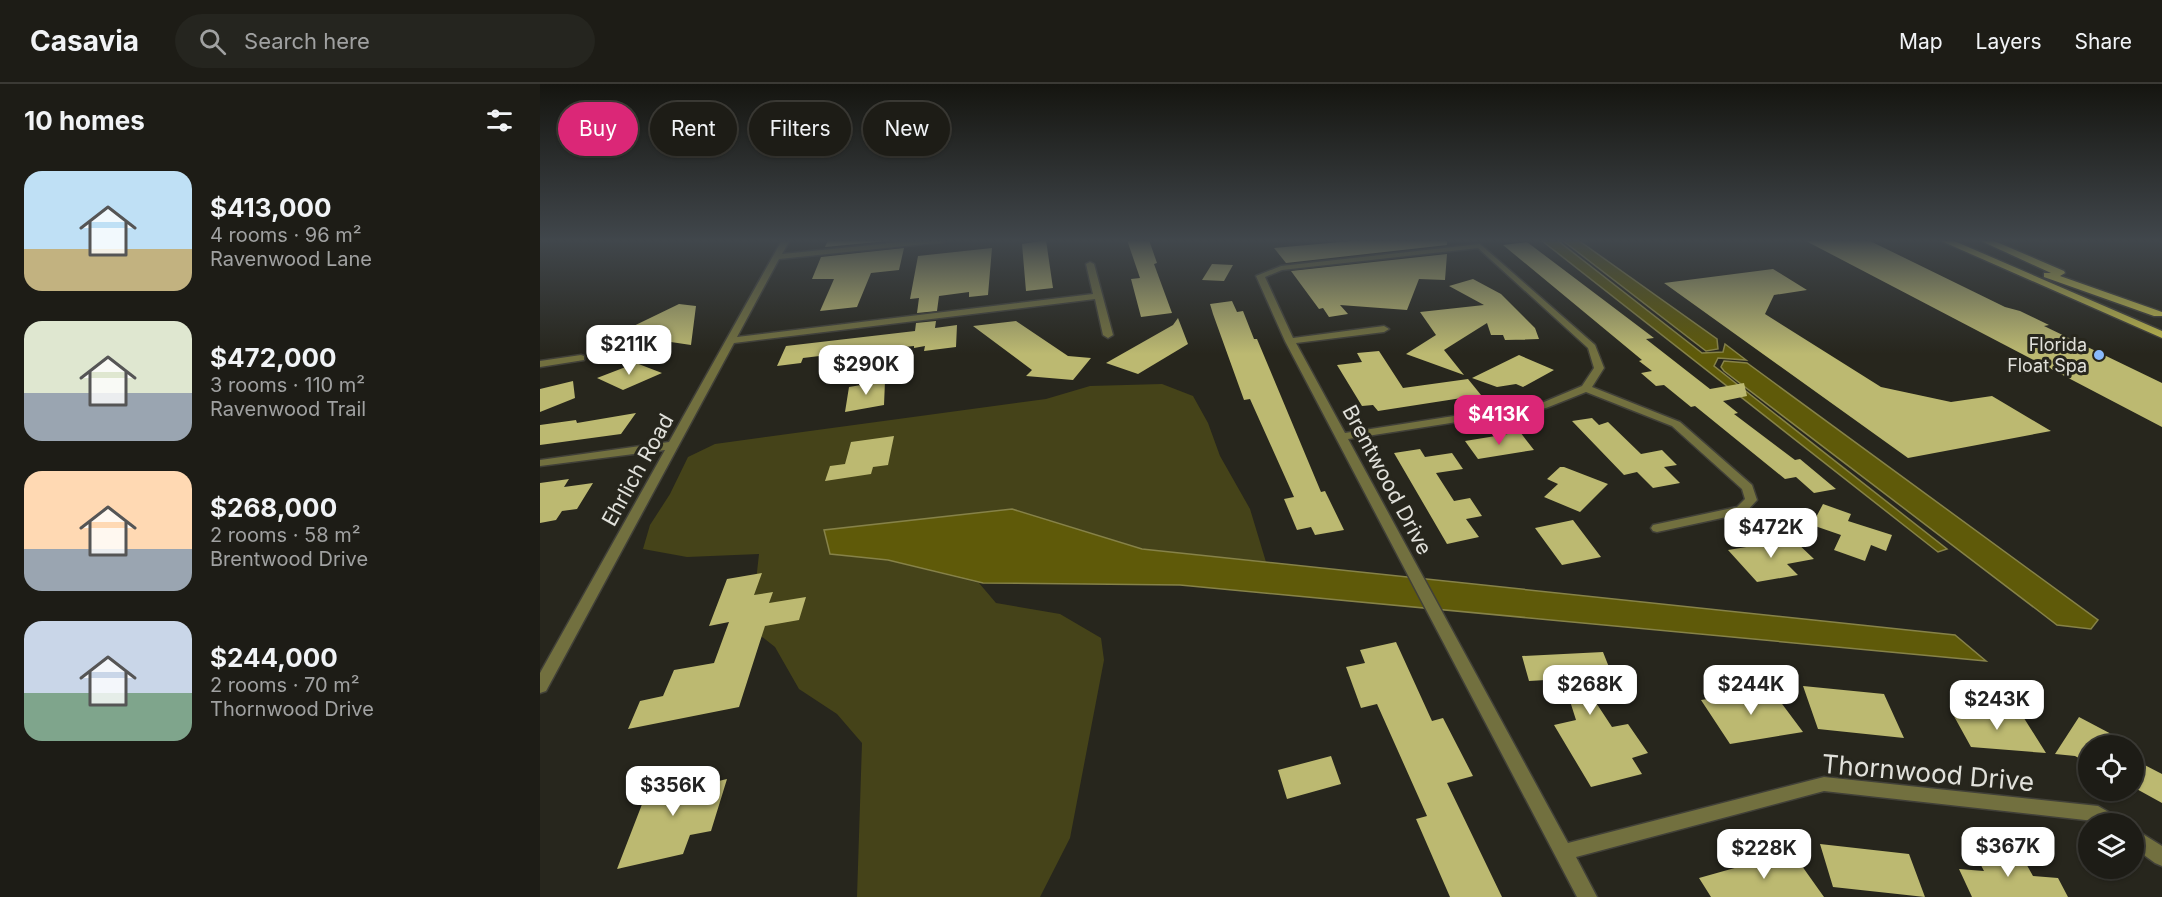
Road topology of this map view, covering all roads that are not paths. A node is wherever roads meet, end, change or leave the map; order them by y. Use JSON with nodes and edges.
{"nodes":[{"id":1,"x":766,"y":278,"type":"edge"},
{"id":2,"x":1093,"y":278,"type":"edge"},
{"id":3,"x":1261,"y":278,"type":"edge"},
{"id":4,"x":1515,"y":278,"type":"edge"},
{"id":5,"x":2030,"y":278,"type":"edge"},
{"id":6,"x":2055,"y":278,"type":"edge"},
{"id":7,"x":2071,"y":278,"type":"edge"},
{"id":8,"x":1098,"y":296,"type":"junction"},
{"id":9,"x":2160,"y":315,"type":"edge"},
{"id":10,"x":1383,"y":329,"type":"dead end"},
{"id":11,"x":1108,"y":335,"type":"dead end"},
{"id":12,"x":2162,"y":335,"type":"edge"},
{"id":13,"x":733,"y":340,"type":"junction"},
{"id":14,"x":1290,"y":341,"type":"junction"},
{"id":15,"x":581,"y":358,"type":"dead end"},
{"id":16,"x":540,"y":364,"type":"edge"},
{"id":17,"x":1586,"y":388,"type":"junction"},
{"id":18,"x":1342,"y":437,"type":"junction"},
{"id":19,"x":674,"y":445,"type":"junction"},
{"id":20,"x":540,"y":463,"type":"edge"},
{"id":21,"x":1657,"y":528,"type":"dead end"},
{"id":22,"x":540,"y":687,"type":"edge"},
{"id":23,"x":2089,"y":813,"type":"edge"},
{"id":24,"x":2144,"y":844,"type":"edge"},
{"id":25,"x":1564,"y":852,"type":"junction"},
{"id":26,"x":2162,"y":857,"type":"edge"},
{"id":27,"x":1587,"y":897,"type":"edge"}],
"edges":[{"from":1,"to":13,"type":"street","name":"Ehrlich Road"},
{"from":2,"to":8,"type":"street"},
{"from":3,"to":14,"type":"street","name":"Brentwood Drive"},
{"from":4,"to":17,"type":"street","name":"Brentwood Drive"},
{"from":5,"to":12,"type":"main road"},
{"from":6,"to":9,"type":"main road"},
{"from":7,"to":9,"type":"main road"},
{"from":8,"to":11,"type":"street"},
{"from":8,"to":13,"type":"street"},
{"from":10,"to":14,"type":"street"},
{"from":13,"to":19,"type":"street","name":"Ehrlich Road"},
{"from":14,"to":18,"type":"street","name":"Brentwood Drive"},
{"from":15,"to":16,"type":"street"},
{"from":17,"to":18,"type":"street"},
{"from":17,"to":21,"type":"street"},
{"from":18,"to":25,"type":"street","name":"Brentwood Drive"},
{"from":19,"to":20,"type":"street"},
{"from":19,"to":22,"type":"street","name":"Ehrlich Road"},
{"from":23,"to":25,"type":"street","name":"Thornwood Drive"},
{"from":24,"to":26,"type":"street"},
{"from":25,"to":27,"type":"street","name":"Brentwood Drive"}]}
